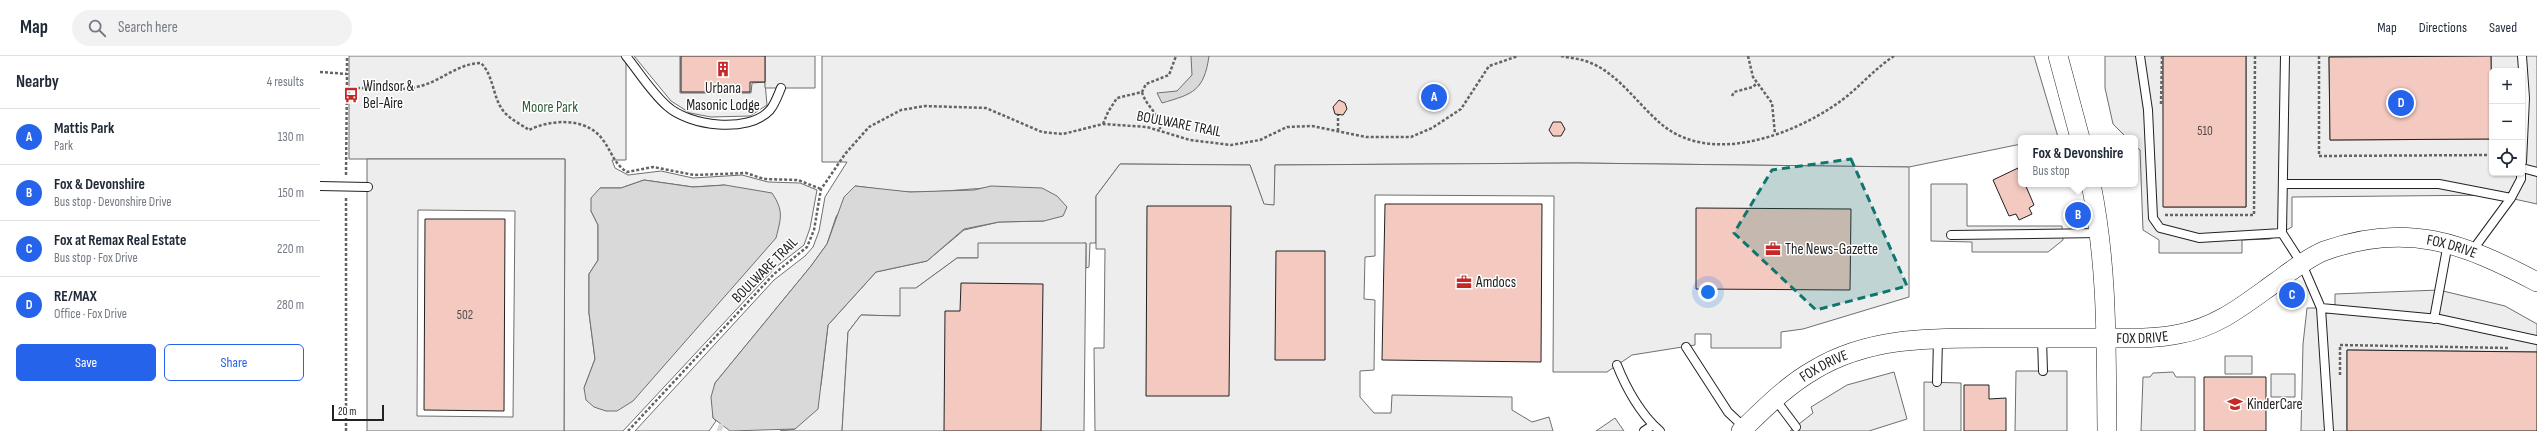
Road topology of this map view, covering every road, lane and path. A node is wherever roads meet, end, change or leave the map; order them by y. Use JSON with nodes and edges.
{"nodes":[{"id":1,"x":347,"y":56,"type":"edge"},
{"id":2,"x":626,"y":56,"type":"edge"},
{"id":3,"x":1176,"y":56,"type":"edge"},
{"id":4,"x":1518,"y":56,"type":"edge"},
{"id":5,"x":1561,"y":56,"type":"edge"},
{"id":6,"x":1748,"y":56,"type":"edge"},
{"id":7,"x":1894,"y":56,"type":"edge"},
{"id":8,"x":2058,"y":56,"type":"edge"},
{"id":9,"x":2140,"y":56,"type":"edge"},
{"id":10,"x":2162,"y":56,"type":"edge"},
{"id":11,"x":2255,"y":56,"type":"edge"},
{"id":12,"x":2285,"y":56,"type":"edge"},
{"id":13,"x":2319,"y":56,"type":"edge"},
{"id":14,"x":2522,"y":56,"type":"edge"},
{"id":15,"x":320,"y":72,"type":"edge"},
{"id":16,"x":347,"y":74,"type":"junction"},
{"id":17,"x":1757,"y":83,"type":"junction"},
{"id":18,"x":347,"y":88,"type":"junction"},
{"id":19,"x":781,"y":88,"type":"dead end"},
{"id":20,"x":1142,"y":92,"type":"junction"},
{"id":21,"x":1732,"y":96,"type":"dead end"},
{"id":22,"x":2161,"y":112,"type":"dead end"},
{"id":23,"x":1338,"y":115,"type":"dead end"},
{"id":24,"x":1103,"y":124,"type":"junction"},
{"id":25,"x":1160,"y":129,"type":"junction"},
{"id":26,"x":1338,"y":131,"type":"junction"},
{"id":27,"x":1775,"y":134,"type":"junction"},
{"id":28,"x":2079,"y":135,"type":"edge"},
{"id":29,"x":2523,"y":140,"type":"edge"},
{"id":30,"x":2489,"y":155,"type":"edge"},
{"id":31,"x":2525,"y":169,"type":"edge"},
{"id":32,"x":2537,"y":172,"type":"edge"},
{"id":33,"x":2521,"y":176,"type":"edge"},
{"id":34,"x":2282,"y":184,"type":"junction"},
{"id":35,"x":320,"y":186,"type":"edge"},
{"id":36,"x":346,"y":186,"type":"junction"},
{"id":37,"x":368,"y":187,"type":"dead end"},
{"id":38,"x":2092,"y":187,"type":"edge"},
{"id":39,"x":821,"y":189,"type":"junction"},
{"id":40,"x":2511,"y":198,"type":"junction"},
{"id":41,"x":2161,"y":215,"type":"dead end"},
{"id":42,"x":2100,"y":233,"type":"junction"},
{"id":43,"x":2282,"y":233,"type":"junction"},
{"id":44,"x":1950,"y":235,"type":"dead end"},
{"id":45,"x":2448,"y":242,"type":"junction"},
{"id":46,"x":2472,"y":251,"type":"junction"},
{"id":47,"x":2302,"y":264,"type":"junction"},
{"id":48,"x":2537,"y":282,"type":"edge"},
{"id":49,"x":2321,"y":308,"type":"junction"},
{"id":50,"x":2434,"y":319,"type":"junction"},
{"id":51,"x":1938,"y":338,"type":"junction"},
{"id":52,"x":2042,"y":338,"type":"junction"},
{"id":53,"x":2107,"y":338,"type":"junction"},
{"id":54,"x":2537,"y":340,"type":"edge"},
{"id":55,"x":2340,"y":345,"type":"dead end"},
{"id":56,"x":1686,"y":347,"type":"dead end"},
{"id":57,"x":2513,"y":348,"type":"dead end"},
{"id":58,"x":1617,"y":365,"type":"dead end"},
{"id":59,"x":2043,"y":371,"type":"dead end"},
{"id":60,"x":1937,"y":382,"type":"dead end"},
{"id":61,"x":1775,"y":399,"type":"junction"},
{"id":62,"x":1653,"y":425,"type":"junction"},
{"id":63,"x":1796,"y":427,"type":"dead end"},
{"id":64,"x":1743,"y":429,"type":"edge"},
{"id":65,"x":346,"y":431,"type":"edge"},
{"id":66,"x":628,"y":431,"type":"edge"},
{"id":67,"x":1644,"y":431,"type":"edge"},
{"id":68,"x":1660,"y":431,"type":"edge"},
{"id":69,"x":2107,"y":431,"type":"edge"},
{"id":70,"x":2329,"y":431,"type":"edge"}],
"edges":[{"from":1,"to":16,"type":"path"},
{"from":2,"to":19,"type":"lane"},
{"from":3,"to":20,"type":"path"},
{"from":4,"to":26,"type":"path","name":"BOULWARE TRAIL"},
{"from":5,"to":27,"type":"path"},
{"from":6,"to":17,"type":"path"},
{"from":7,"to":27,"type":"path"},
{"from":8,"to":28,"type":"street"},
{"from":9,"to":43,"type":"lane"},
{"from":10,"to":22,"type":"path"},
{"from":11,"to":41,"type":"path"},
{"from":12,"to":34,"type":"lane"},
{"from":13,"to":30,"type":"path"},
{"from":14,"to":29,"type":"lane"},
{"from":15,"to":16,"type":"path"},
{"from":16,"to":18,"type":"path"},
{"from":17,"to":21,"type":"path"},
{"from":17,"to":27,"type":"path"},
{"from":18,"to":36,"type":"path"},
{"from":18,"to":39,"type":"path"},
{"from":20,"to":24,"type":"path"},
{"from":20,"to":25,"type":"path"},
{"from":23,"to":26,"type":"path"},
{"from":24,"to":25,"type":"path","name":"BOULWARE TRAIL"},
{"from":24,"to":39,"type":"path","name":"BOULWARE TRAIL"},
{"from":25,"to":26,"type":"path","name":"BOULWARE TRAIL"},
{"from":31,"to":32,"type":"lane"},
{"from":33,"to":40,"type":"lane"},
{"from":34,"to":40,"type":"lane"},
{"from":34,"to":43,"type":"lane"},
{"from":35,"to":36,"type":"lane"},
{"from":36,"to":37,"type":"lane"},
{"from":36,"to":65,"type":"path"},
{"from":38,"to":42,"type":"street"},
{"from":39,"to":66,"type":"path","name":"BOULWARE TRAIL"},
{"from":40,"to":46,"type":"lane"},
{"from":42,"to":44,"type":"lane"},
{"from":42,"to":53,"type":"street"},
{"from":43,"to":47,"type":"lane"},
{"from":45,"to":46,"type":"street","name":"FOX DRIVE"},
{"from":45,"to":47,"type":"street","name":"FOX DRIVE"},
{"from":45,"to":50,"type":"lane"},
{"from":46,"to":48,"type":"street","name":"FOX DRIVE"},
{"from":47,"to":49,"type":"lane"},
{"from":47,"to":53,"type":"street","name":"FOX DRIVE"},
{"from":49,"to":50,"type":"lane"},
{"from":49,"to":70,"type":"lane"},
{"from":50,"to":54,"type":"lane"},
{"from":51,"to":52,"type":"street","name":"FOX DRIVE"},
{"from":51,"to":60,"type":"lane"},
{"from":51,"to":61,"type":"street","name":"FOX DRIVE"},
{"from":52,"to":53,"type":"street","name":"FOX DRIVE"},
{"from":52,"to":59,"type":"lane"},
{"from":53,"to":69,"type":"street"},
{"from":55,"to":57,"type":"path"},
{"from":56,"to":64,"type":"lane"},
{"from":58,"to":62,"type":"lane"},
{"from":61,"to":63,"type":"lane"},
{"from":61,"to":64,"type":"street","name":"FOX DRIVE"},
{"from":62,"to":67,"type":"lane"},
{"from":62,"to":68,"type":"lane"}]}
